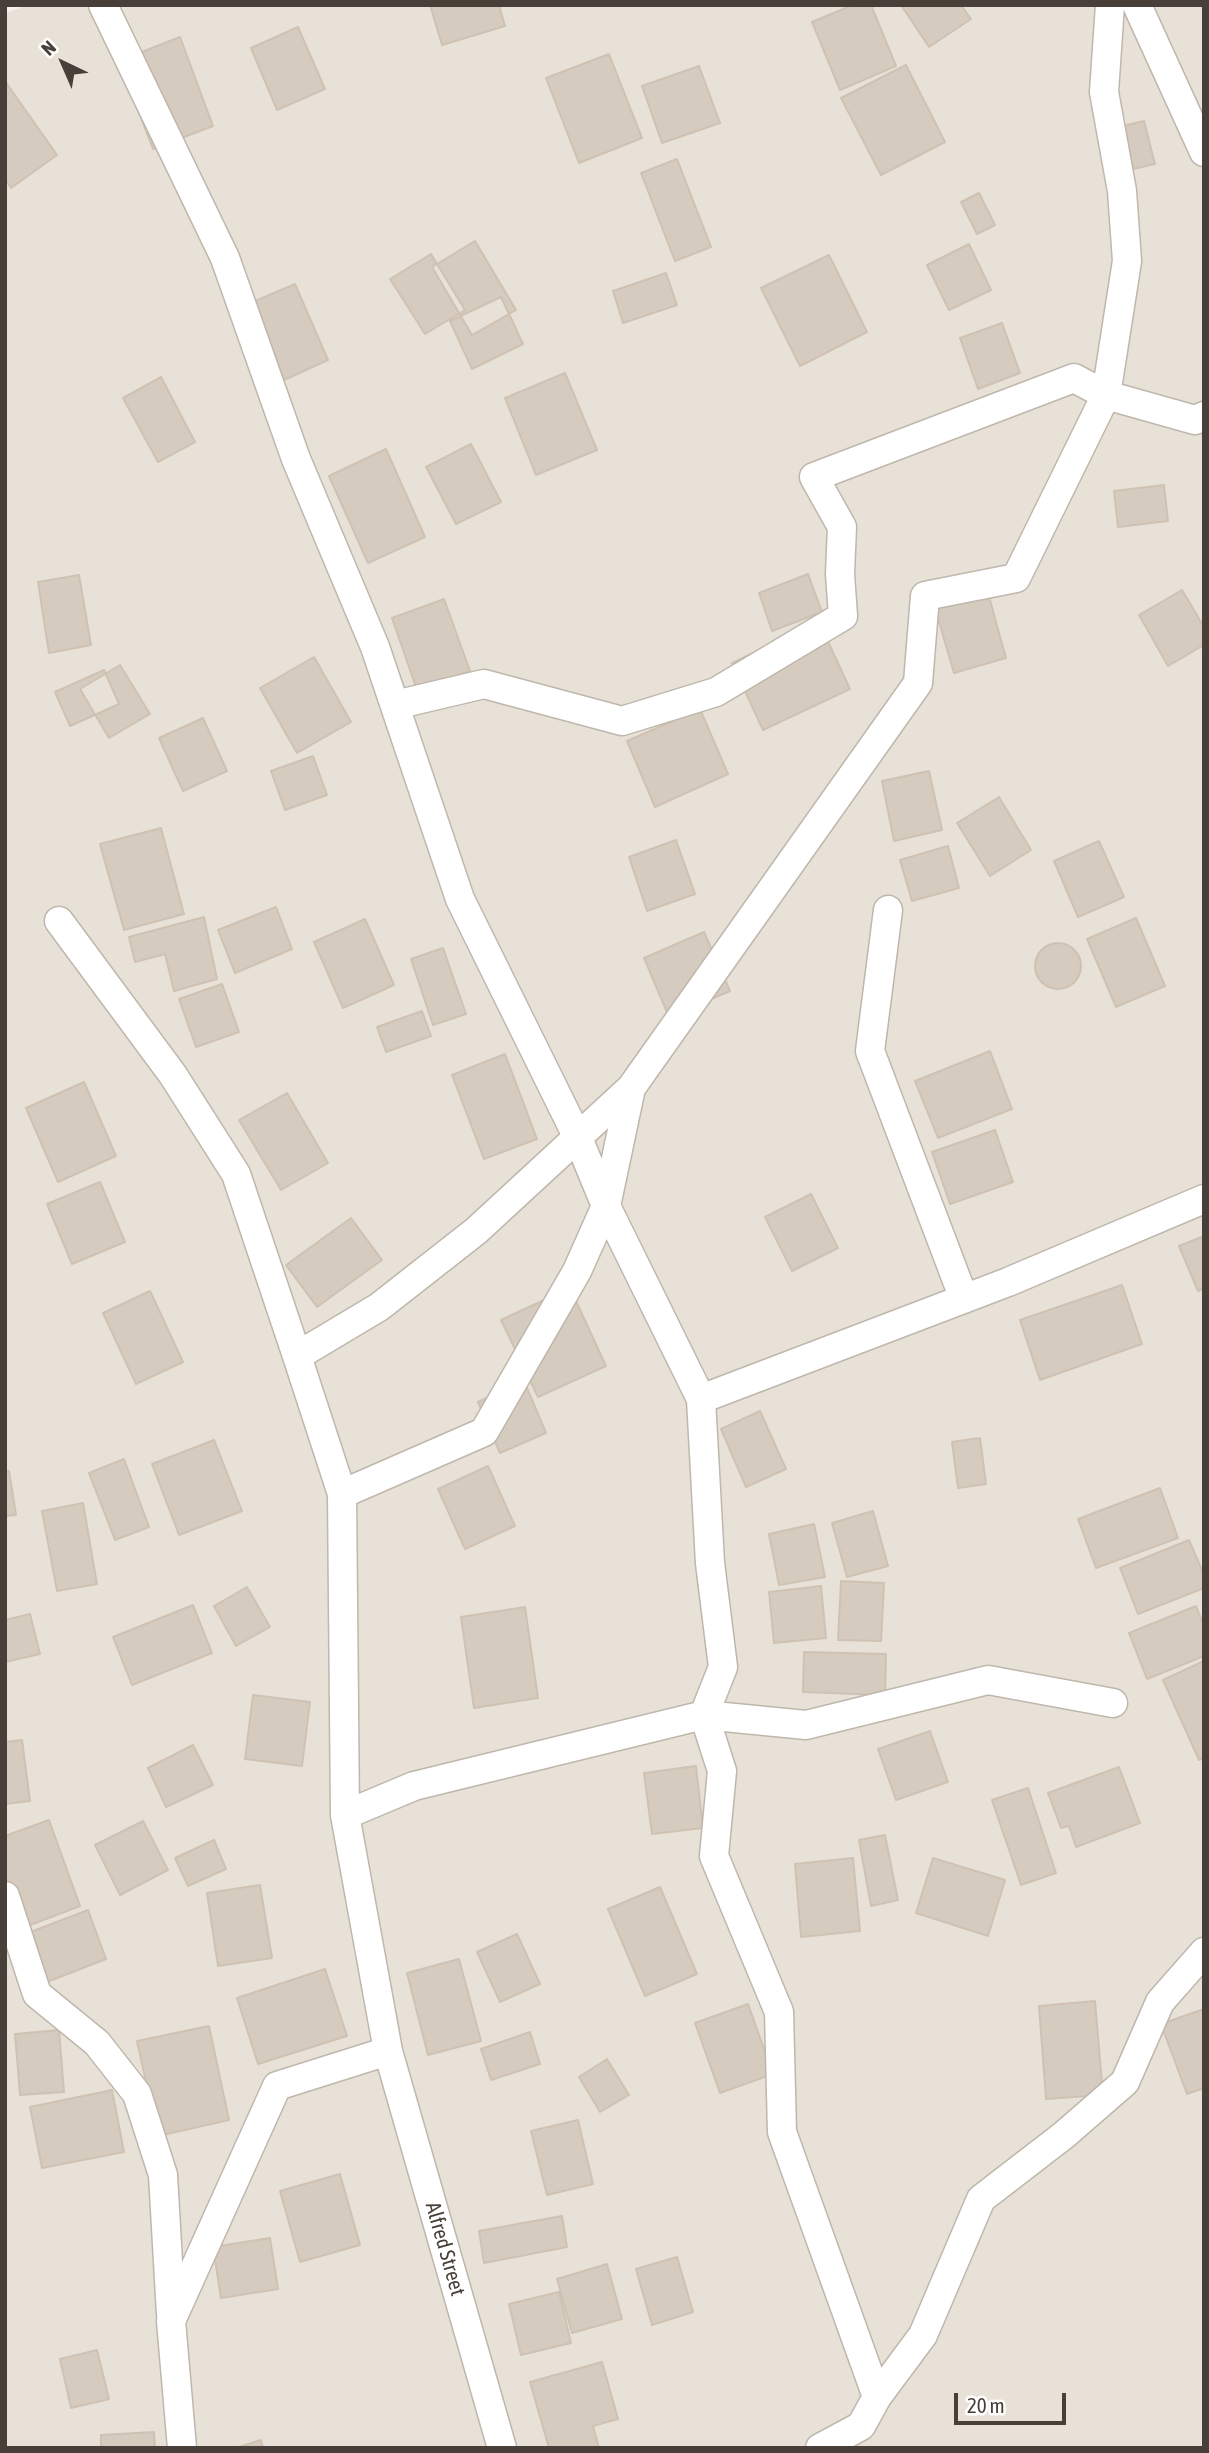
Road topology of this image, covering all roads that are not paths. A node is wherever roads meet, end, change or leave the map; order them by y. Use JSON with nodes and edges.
{"nodes":[{"id":1,"x":103,"y":5,"type":"edge"},
{"id":2,"x":1110,"y":5,"type":"edge"},
{"id":3,"x":1137,"y":5,"type":"edge"},
{"id":4,"x":1204,"y":152,"type":"edge"},
{"id":5,"x":1106,"y":395,"type":"junction"},
{"id":6,"x":1204,"y":416,"type":"edge"},
{"id":7,"x":395,"y":705,"type":"junction"},
{"id":8,"x":888,"y":910,"type":"dead end"},
{"id":9,"x":59,"y":921,"type":"dead end"},
{"id":10,"x":631,"y":1088,"type":"junction"},
{"id":11,"x":578,"y":1138,"type":"junction"},
{"id":12,"x":1204,"y":1199,"type":"edge"},
{"id":13,"x":606,"y":1206,"type":"junction"},
{"id":14,"x":964,"y":1299,"type":"junction"},
{"id":15,"x":297,"y":1356,"type":"junction"},
{"id":16,"x":701,"y":1399,"type":"junction"},
{"id":17,"x":342,"y":1494,"type":"junction"},
{"id":18,"x":1113,"y":1703,"type":"dead end"},
{"id":19,"x":704,"y":1715,"type":"junction"},
{"id":20,"x":345,"y":1815,"type":"junction"},
{"id":21,"x":5,"y":1896,"type":"edge"},
{"id":22,"x":1204,"y":1952,"type":"edge"},
{"id":23,"x":388,"y":2051,"type":"junction"},
{"id":24,"x":171,"y":2321,"type":"junction"},
{"id":25,"x":877,"y":2396,"type":"junction"},
{"id":26,"x":182,"y":2448,"type":"edge"},
{"id":27,"x":502,"y":2448,"type":"edge"},
{"id":28,"x":820,"y":2448,"type":"edge"}],
"edges":[{"from":1,"to":7,"type":"street"},
{"from":2,"to":5,"type":"street"},
{"from":3,"to":4,"type":"street"},
{"from":5,"to":6,"type":"street"},
{"from":5,"to":7,"type":"street"},
{"from":5,"to":10,"type":"street"},
{"from":7,"to":11,"type":"street"},
{"from":8,"to":14,"type":"street"},
{"from":9,"to":15,"type":"street","name":"Alfred Street"},
{"from":10,"to":11,"type":"street"},
{"from":10,"to":13,"type":"street"},
{"from":11,"to":13,"type":"street"},
{"from":11,"to":15,"type":"street"},
{"from":12,"to":14,"type":"street"},
{"from":13,"to":16,"type":"street"},
{"from":13,"to":17,"type":"street"},
{"from":14,"to":16,"type":"street"},
{"from":15,"to":17,"type":"street","name":"Alfred Street"},
{"from":16,"to":19,"type":"street"},
{"from":17,"to":20,"type":"street","name":"Alfred Street"},
{"from":18,"to":19,"type":"street"},
{"from":19,"to":20,"type":"street"},
{"from":19,"to":25,"type":"street"},
{"from":20,"to":23,"type":"street","name":"Alfred Street"},
{"from":21,"to":24,"type":"street"},
{"from":22,"to":25,"type":"street"},
{"from":23,"to":24,"type":"street"},
{"from":23,"to":27,"type":"street","name":"Alfred Street"},
{"from":24,"to":26,"type":"street"},
{"from":25,"to":28,"type":"street"}]}
